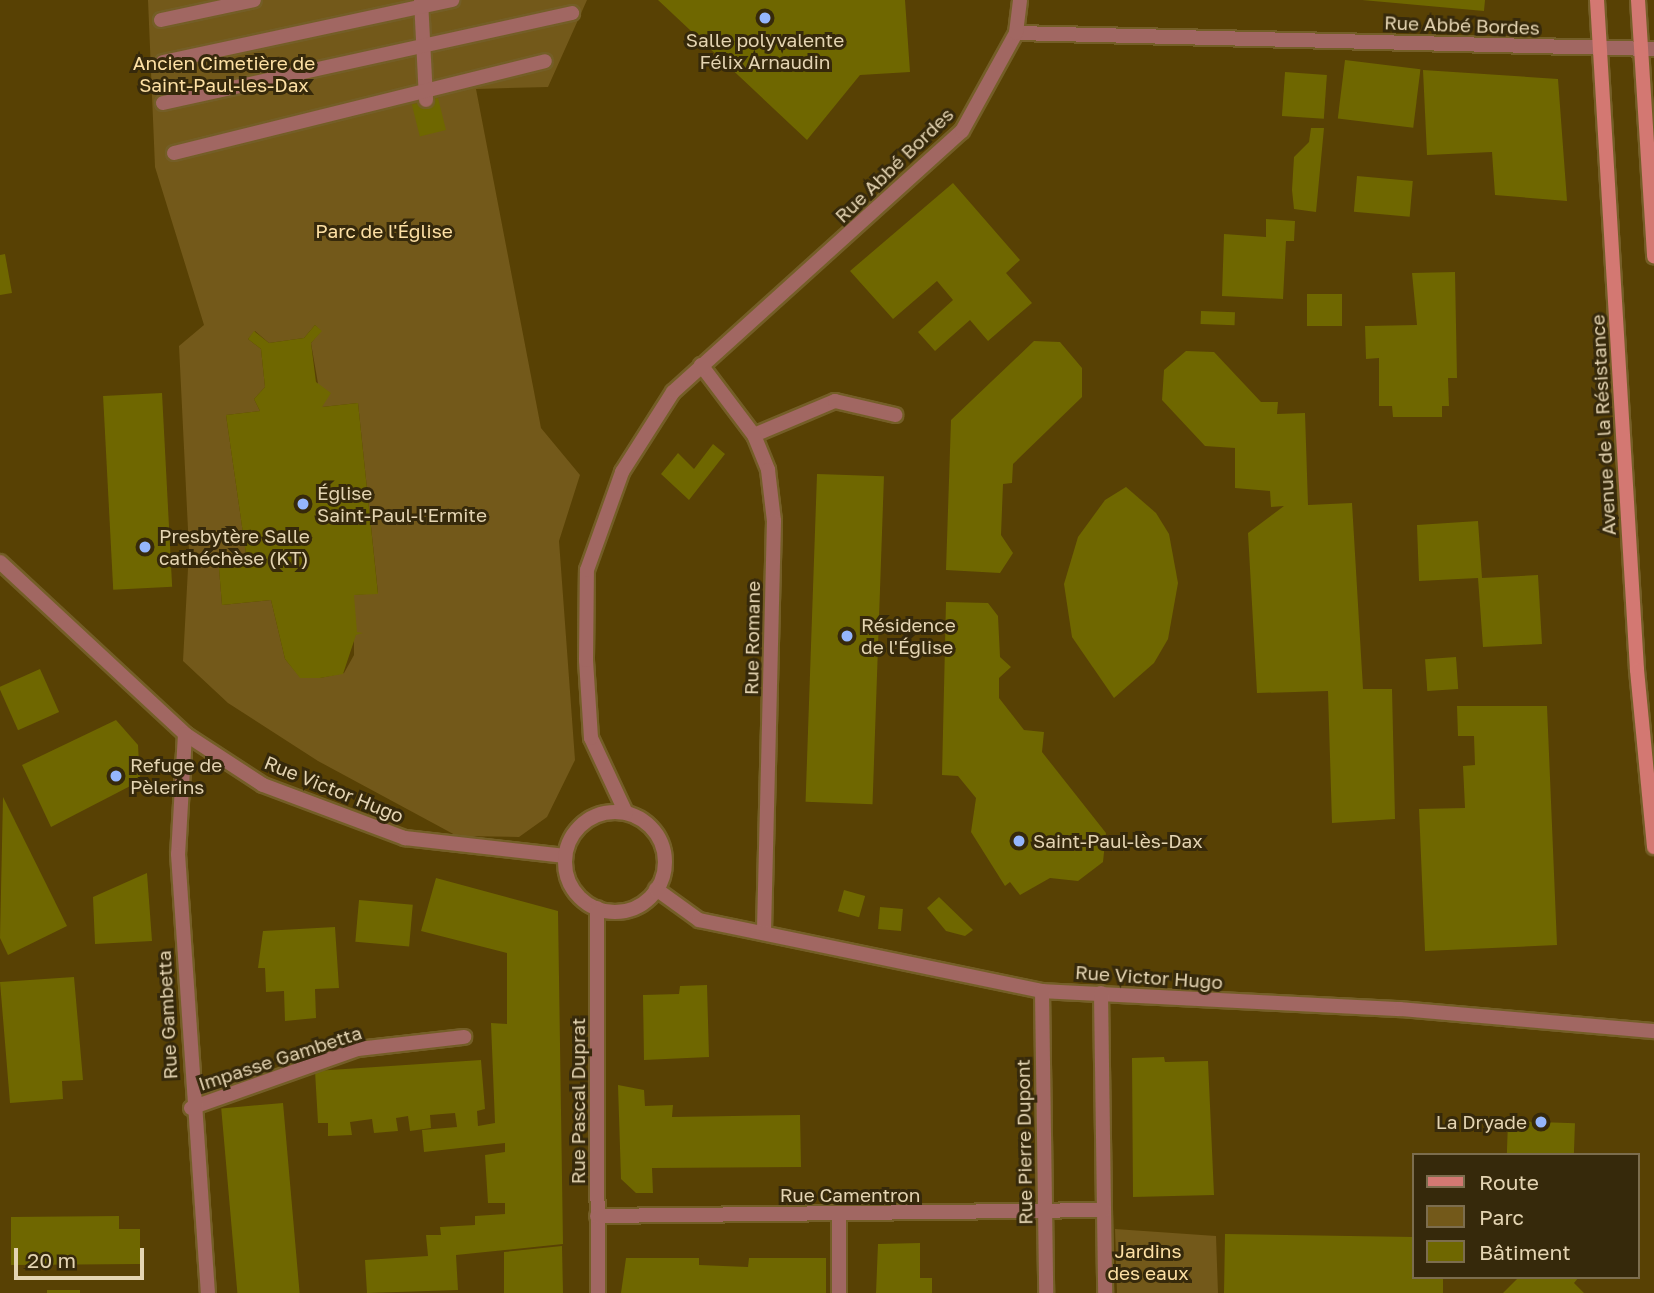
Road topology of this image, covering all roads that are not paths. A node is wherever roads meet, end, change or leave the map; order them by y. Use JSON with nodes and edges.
{"nodes":[{"id":1,"x":254,"y":0,"type":"edge"},
{"id":2,"x":453,"y":0,"type":"edge"},
{"id":3,"x":1020,"y":0,"type":"edge"},
{"id":4,"x":1597,"y":0,"type":"edge"},
{"id":5,"x":1638,"y":0,"type":"edge"},
{"id":6,"x":422,"y":3,"type":"edge"},
{"id":7,"x":572,"y":13,"type":"dead end"},
{"id":8,"x":160,"y":20,"type":"dead end"},
{"id":9,"x":1016,"y":33,"type":"junction"},
{"id":10,"x":424,"y":46,"type":"junction"},
{"id":11,"x":1600,"y":50,"type":"junction"},
{"id":12,"x":1648,"y":50,"type":"edge"},
{"id":13,"x":545,"y":61,"type":"dead end"},
{"id":14,"x":163,"y":62,"type":"dead end"},
{"id":15,"x":425,"y":96,"type":"junction"},
{"id":16,"x":163,"y":103,"type":"dead end"},
{"id":17,"x":174,"y":153,"type":"dead end"},
{"id":18,"x":1654,"y":257,"type":"edge"},
{"id":19,"x":701,"y":365,"type":"junction"},
{"id":20,"x":895,"y":415,"type":"dead end"},
{"id":21,"x":754,"y":435,"type":"junction"},
{"id":22,"x":0,"y":562,"type":"edge"},
{"id":23,"x":185,"y":734,"type":"junction"},
{"id":24,"x":626,"y":813,"type":"junction"},
{"id":25,"x":1654,"y":847,"type":"edge"},
{"id":26,"x":565,"y":856,"type":"junction"},
{"id":27,"x":656,"y":889,"type":"junction"},
{"id":28,"x":597,"y":908,"type":"junction"},
{"id":29,"x":764,"y":932,"type":"junction"},
{"id":30,"x":1042,"y":991,"type":"junction"},
{"id":31,"x":1101,"y":993,"type":"junction"},
{"id":32,"x":1654,"y":1031,"type":"edge"},
{"id":33,"x":464,"y":1037,"type":"dead end"},
{"id":34,"x":191,"y":1108,"type":"junction"},
{"id":35,"x":1104,"y":1210,"type":"junction"},
{"id":36,"x":1044,"y":1212,"type":"junction"},
{"id":37,"x":838,"y":1213,"type":"junction"},
{"id":38,"x":597,"y":1216,"type":"junction"},
{"id":39,"x":208,"y":1293,"type":"edge"},
{"id":40,"x":598,"y":1293,"type":"edge"},
{"id":41,"x":839,"y":1293,"type":"edge"},
{"id":42,"x":1046,"y":1293,"type":"edge"},
{"id":43,"x":1105,"y":1293,"type":"edge"}],
"edges":[{"from":1,"to":8,"type":"street"},
{"from":2,"to":6,"type":"street"},
{"from":3,"to":9,"type":"street"},
{"from":4,"to":11,"type":"main road","name":"Avenue de la Résistance"},
{"from":5,"to":12,"type":"main road"},
{"from":6,"to":10,"type":"street"},
{"from":6,"to":14,"type":"street"},
{"from":7,"to":10,"type":"street"},
{"from":9,"to":11,"type":"street","name":"Rue Abbé Bordes"},
{"from":9,"to":19,"type":"street","name":"Rue Abbé Bordes"},
{"from":10,"to":15,"type":"street"},
{"from":10,"to":16,"type":"street"},
{"from":11,"to":12,"type":"street","name":"Rue Abbé Bordes"},
{"from":11,"to":25,"type":"main road","name":"Avenue de la Résistance"},
{"from":12,"to":18,"type":"main road"},
{"from":13,"to":15,"type":"street"},
{"from":15,"to":17,"type":"street"},
{"from":19,"to":21,"type":"street","name":"Rue Romane"},
{"from":19,"to":24,"type":"street","name":"Rue Abbé Bordes"},
{"from":20,"to":21,"type":"street"},
{"from":21,"to":29,"type":"street","name":"Rue Romane"},
{"from":22,"to":23,"type":"street","name":"Rue Victor Hugo"},
{"from":23,"to":26,"type":"street","name":"Rue Victor Hugo"},
{"from":23,"to":34,"type":"street","name":"Rue Gambetta"},
{"from":24,"to":26,"type":"street"},
{"from":24,"to":27,"type":"street"},
{"from":26,"to":28,"type":"street"},
{"from":27,"to":28,"type":"street"},
{"from":27,"to":29,"type":"street","name":"Rue Victor Hugo"},
{"from":28,"to":38,"type":"street","name":"Rue Pascal Duprat"},
{"from":29,"to":30,"type":"street","name":"Rue Victor Hugo"},
{"from":30,"to":31,"type":"street","name":"Rue Victor Hugo"},
{"from":30,"to":36,"type":"street","name":"Rue Pierre Dupont"},
{"from":31,"to":32,"type":"street","name":"Rue Victor Hugo"},
{"from":31,"to":35,"type":"street"},
{"from":33,"to":34,"type":"street","name":"Impasse Gambetta"},
{"from":34,"to":39,"type":"street","name":"Rue Gambetta"},
{"from":35,"to":36,"type":"street","name":"Rue Camentron"},
{"from":35,"to":43,"type":"street"},
{"from":36,"to":37,"type":"street","name":"Rue Camentron"},
{"from":36,"to":42,"type":"street","name":"Rue Pierre Dupont"},
{"from":37,"to":38,"type":"street","name":"Rue Camentron"},
{"from":37,"to":41,"type":"street"},
{"from":38,"to":40,"type":"street","name":"Rue Pascal Duprat"}]}
